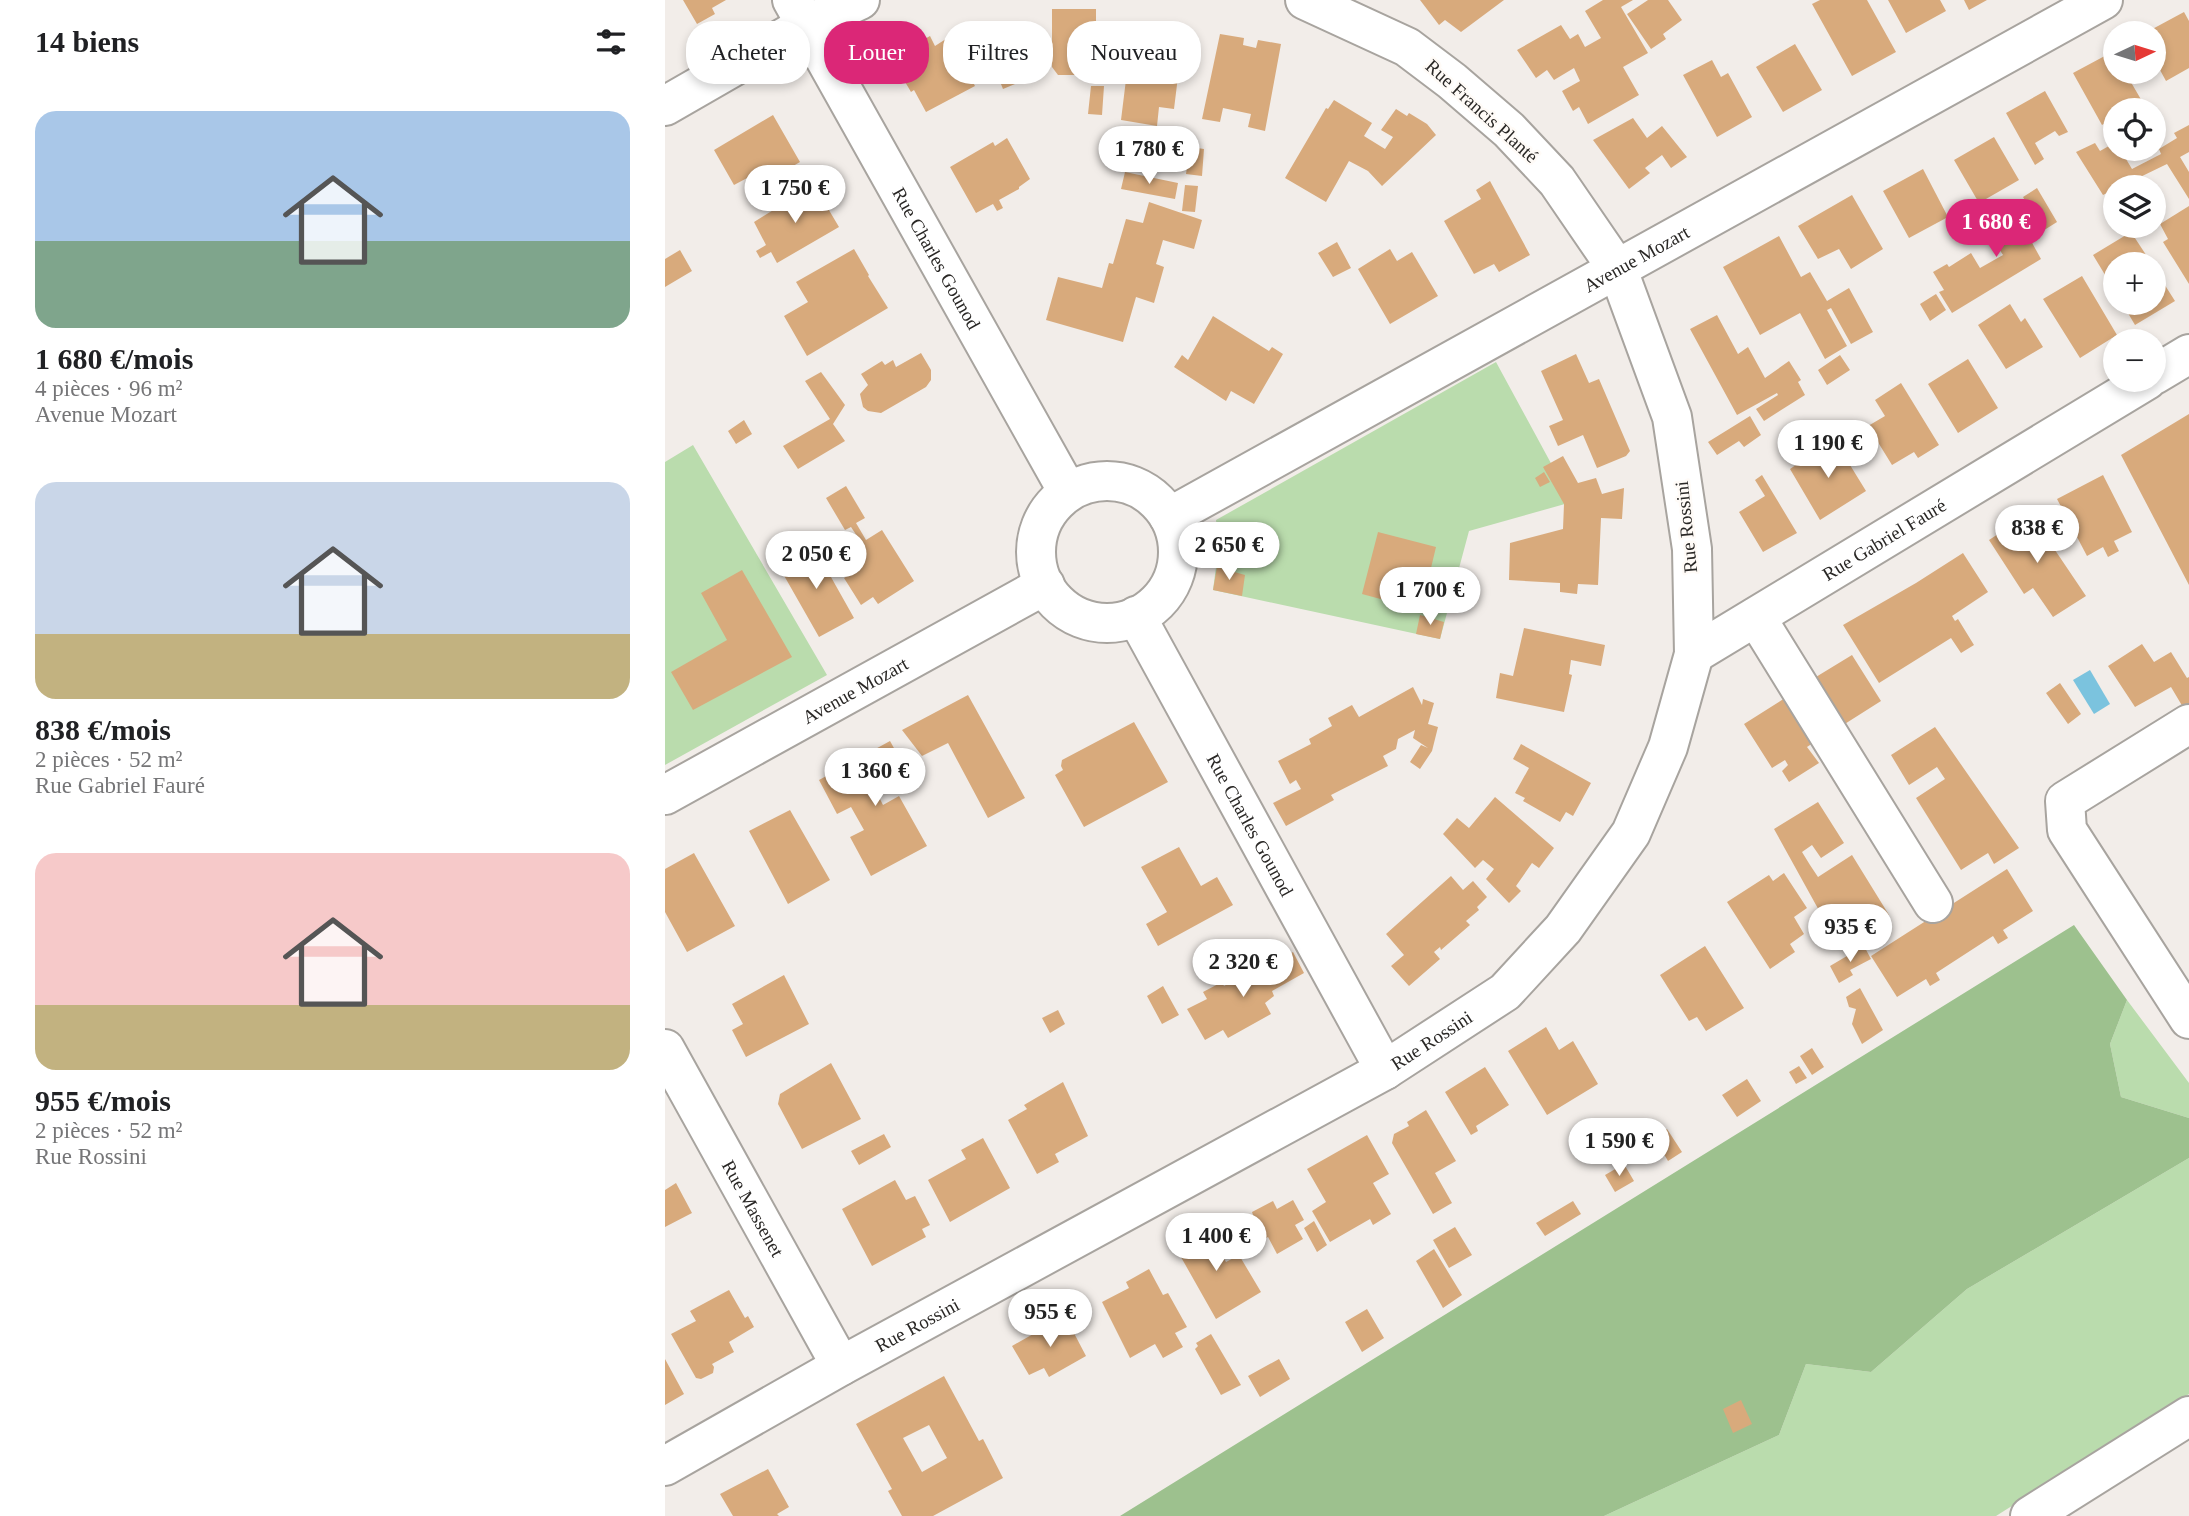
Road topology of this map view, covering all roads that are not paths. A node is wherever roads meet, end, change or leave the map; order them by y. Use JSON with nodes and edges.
{"nodes":[{"id":1,"x":860,"y":0,"type":"edge"},
{"id":2,"x":1305,"y":0,"type":"edge"},
{"id":3,"x":2103,"y":0,"type":"edge"},
{"id":4,"x":799,"y":12,"type":"edge"},
{"id":5,"x":665,"y":106,"type":"edge"},
{"id":6,"x":1618,"y":270,"type":"junction"},
{"id":7,"x":2189,"y":354,"type":"edge"},
{"id":8,"x":2166,"y":368,"type":"edge"},
{"id":9,"x":2127,"y":392,"type":"edge"},
{"id":10,"x":1068,"y":492,"type":"junction"},
{"id":11,"x":1169,"y":517,"type":"junction"},
{"id":12,"x":1045,"y":585,"type":"junction"},
{"id":13,"x":1136,"y":617,"type":"junction"},
{"id":14,"x":1756,"y":617,"type":"junction"},
{"id":15,"x":1694,"y":654,"type":"junction"},
{"id":16,"x":2189,"y":724,"type":"edge"},
{"id":17,"x":665,"y":795,"type":"edge"},
{"id":18,"x":1933,"y":903,"type":"dead end"},
{"id":19,"x":2189,"y":1019,"type":"edge"},
{"id":20,"x":665,"y":1049,"type":"edge"},
{"id":21,"x":1384,"y":1070,"type":"junction"},
{"id":22,"x":841,"y":1366,"type":"junction"},
{"id":23,"x":2189,"y":1416,"type":"edge"},
{"id":24,"x":665,"y":1466,"type":"edge"},
{"id":25,"x":2030,"y":1516,"type":"edge"}],
"edges":[{"from":1,"to":4,"type":"street"},
{"from":2,"to":6,"type":"street","name":"Rue Francis Planté"},
{"from":3,"to":6,"type":"street","name":"Avenue Mozart"},
{"from":4,"to":5,"type":"street"},
{"from":4,"to":10,"type":"street","name":"Rue Charles Gounod"},
{"from":6,"to":11,"type":"street","name":"Avenue Mozart"},
{"from":6,"to":15,"type":"street","name":"Rue Rossini"},
{"from":7,"to":8,"type":"street"},
{"from":9,"to":14,"type":"street","name":"Rue Gabriel Fauré"},
{"from":10,"to":11,"type":"street"},
{"from":10,"to":12,"type":"street"},
{"from":11,"to":13,"type":"street"},
{"from":12,"to":13,"type":"street"},
{"from":12,"to":17,"type":"street","name":"Avenue Mozart"},
{"from":13,"to":21,"type":"street","name":"Rue Charles Gounod"},
{"from":14,"to":15,"type":"street","name":"Rue Gabriel Fauré"},
{"from":14,"to":18,"type":"street"},
{"from":15,"to":21,"type":"street","name":"Rue Rossini"},
{"from":16,"to":19,"type":"street"},
{"from":20,"to":22,"type":"street","name":"Rue Massenet"},
{"from":21,"to":22,"type":"street","name":"Rue Rossini"},
{"from":22,"to":24,"type":"street","name":"Rue Rossini"},
{"from":23,"to":25,"type":"street"}]}
